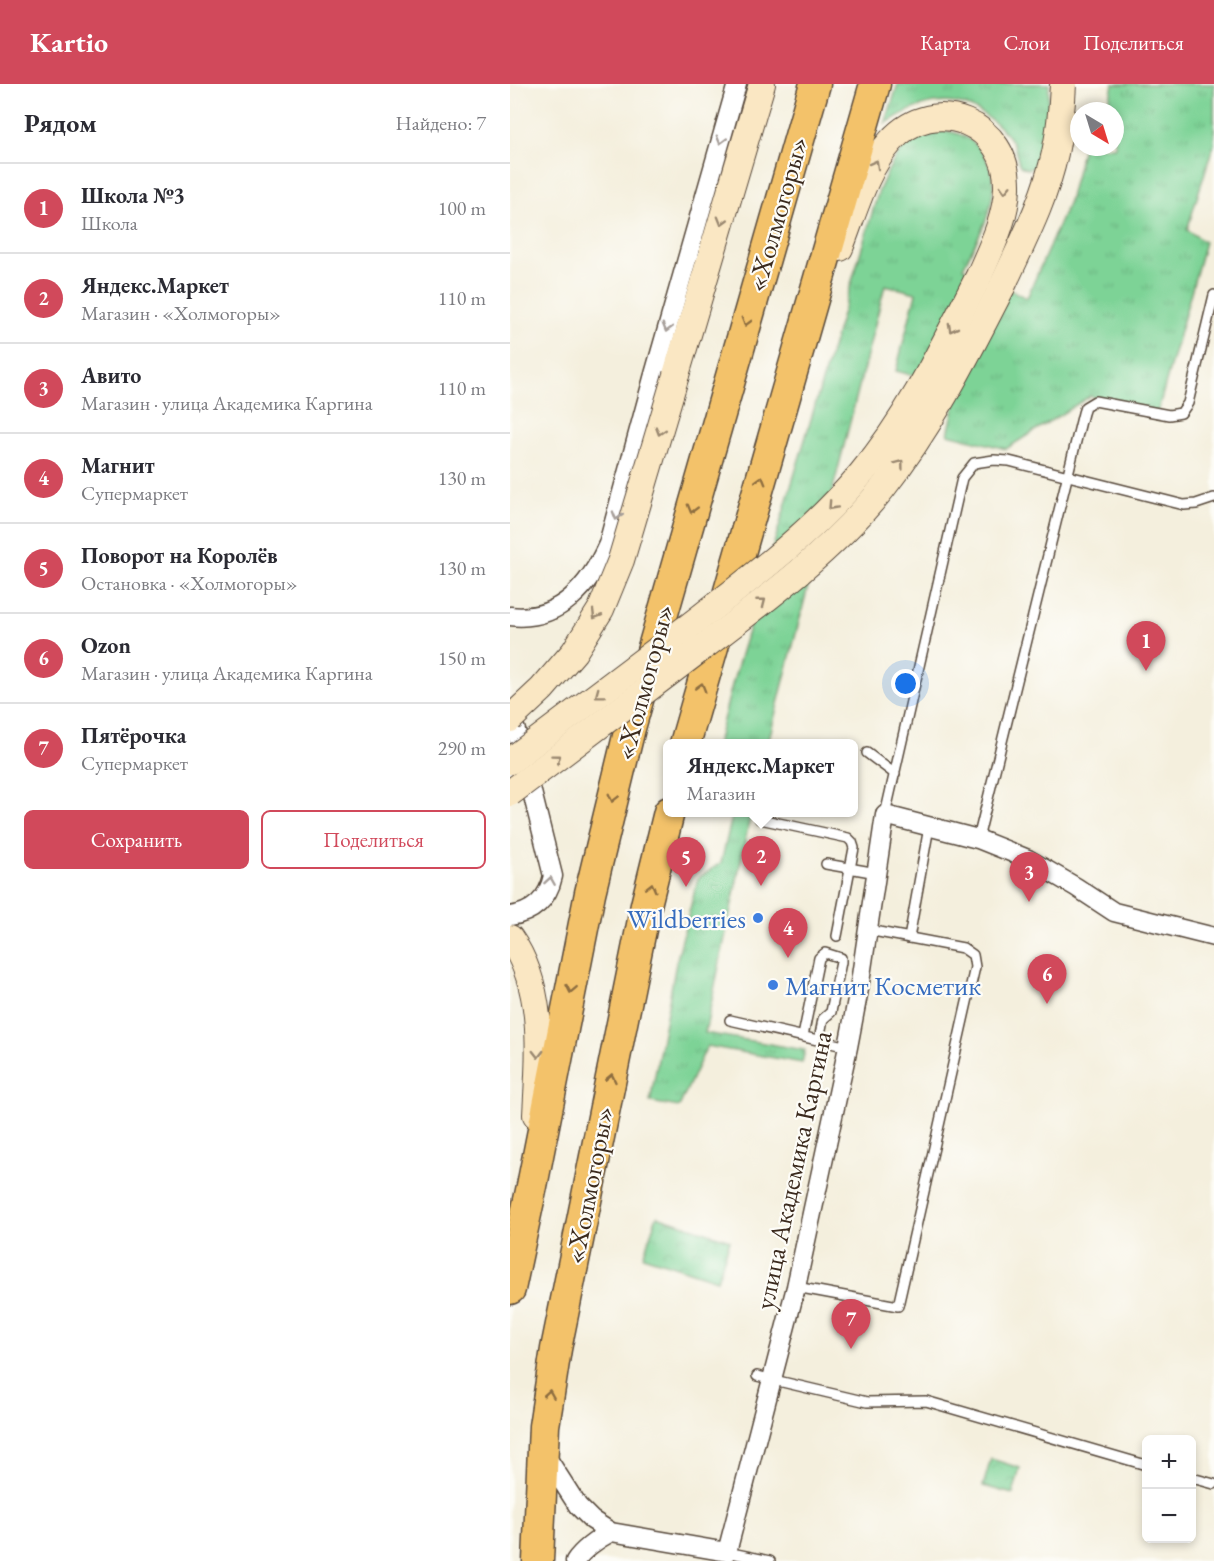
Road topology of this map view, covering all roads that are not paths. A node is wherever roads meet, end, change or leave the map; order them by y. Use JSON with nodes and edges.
{"nodes":[{"id":1,"x":737,"y":84,"type":"edge"},
{"id":2,"x":762,"y":84,"type":"edge"},
{"id":3,"x":815,"y":84,"type":"edge"},
{"id":4,"x":875,"y":84,"type":"edge"},
{"id":5,"x":1063,"y":84,"type":"edge"},
{"id":6,"x":1214,"y":295,"type":"edge"},
{"id":7,"x":791,"y":374,"type":"junction"},
{"id":8,"x":1066,"y":475,"type":"junction"},
{"id":9,"x":1214,"y":498,"type":"edge"},
{"id":10,"x":510,"y":615,"type":"edge"},
{"id":11,"x":510,"y":710,"type":"edge"},
{"id":12,"x":510,"y":719,"type":"edge"},
{"id":13,"x":687,"y":739,"type":"edge"},
{"id":14,"x":867,"y":753,"type":"dead end"},
{"id":15,"x":510,"y":761,"type":"edge"},
{"id":16,"x":895,"y":774,"type":"junction"},
{"id":17,"x":510,"y":793,"type":"edge"},
{"id":18,"x":885,"y":815,"type":"junction"},
{"id":19,"x":668,"y":817,"type":"edge"},
{"id":20,"x":760,"y":819,"type":"dead end"},
{"id":21,"x":929,"y":827,"type":"junction"},
{"id":22,"x":978,"y":839,"type":"junction"},
{"id":23,"x":826,"y":864,"type":"dead end"},
{"id":24,"x":850,"y":868,"type":"junction"},
{"id":25,"x":877,"y":873,"type":"junction"},
{"id":26,"x":510,"y":916,"type":"edge"},
{"id":27,"x":868,"y":930,"type":"junction"},
{"id":28,"x":837,"y":936,"type":"dead end"},
{"id":29,"x":1214,"y":937,"type":"edge"},
{"id":30,"x":510,"y":938,"type":"edge"},
{"id":31,"x":909,"y":938,"type":"junction"},
{"id":32,"x":730,"y":1020,"type":"dead end"},
{"id":33,"x":803,"y":1036,"type":"junction"},
{"id":34,"x":819,"y":1040,"type":"junction"},
{"id":35,"x":848,"y":1047,"type":"junction"},
{"id":36,"x":532,"y":1186,"type":"junction"},
{"id":37,"x":796,"y":1287,"type":"junction"},
{"id":38,"x":510,"y":1289,"type":"edge"},
{"id":39,"x":765,"y":1377,"type":"junction"},
{"id":40,"x":543,"y":1452,"type":"junction"},
{"id":41,"x":1142,"y":1464,"type":"edge"},
{"id":42,"x":1196,"y":1480,"type":"edge"},
{"id":43,"x":1214,"y":1485,"type":"edge"},
{"id":44,"x":611,"y":1532,"type":"junction"},
{"id":45,"x":727,"y":1552,"type":"junction"},
{"id":46,"x":538,"y":1561,"type":"edge"},
{"id":47,"x":575,"y":1561,"type":"edge"},
{"id":48,"x":770,"y":1561,"type":"edge"}],
"edges":[{"from":1,"to":10,"type":"street","one_way":true},
{"from":2,"to":12,"type":"main road","one_way":true,"bridge":true},
{"from":3,"to":36,"type":"highway","name":"«Холмогоры»","one_way":true},
{"from":4,"to":7,"type":"highway","name":"«Холмогоры»"},
{"from":17,"to":5,"type":"main road","one_way":true,"bridge":true},
{"from":6,"to":8,"type":"lane"},
{"from":13,"to":7,"type":"highway","name":"«Холмогоры»","one_way":true},
{"from":7,"to":15,"type":"main road","one_way":true,"bridge":true},
{"from":8,"to":9,"type":"lane"},
{"from":8,"to":16,"type":"lane"},
{"from":8,"to":22,"type":"lane"},
{"from":26,"to":11,"type":"street","one_way":true},
{"from":14,"to":16,"type":"lane"},
{"from":16,"to":18,"type":"lane"},
{"from":18,"to":21,"type":"street"},
{"from":18,"to":25,"type":"street","name":"улица Академика Каргина"},
{"from":40,"to":19,"type":"highway","name":"«Холмогоры»","one_way":true},
{"from":20,"to":24,"type":"lane"},
{"from":21,"to":22,"type":"street"},
{"from":21,"to":31,"type":"lane"},
{"from":22,"to":29,"type":"street"},
{"from":23,"to":24,"type":"lane"},
{"from":24,"to":25,"type":"lane"},
{"from":24,"to":28,"type":"lane"},
{"from":25,"to":27,"type":"street","name":"улица Академика Каргина"},
{"from":27,"to":31,"type":"lane"},
{"from":27,"to":35,"type":"street","name":"улица Академика Каргина"},
{"from":30,"to":36,"type":"main road","one_way":true},
{"from":31,"to":37,"type":"lane"},
{"from":32,"to":33,"type":"lane"},
{"from":33,"to":34,"type":"lane"},
{"from":33,"to":34,"type":"lane"},
{"from":34,"to":35,"type":"lane"},
{"from":35,"to":37,"type":"street","name":"улица Академика Каргина"},
{"from":36,"to":38,"type":"highway","name":"«Холмогоры»"},
{"from":37,"to":39,"type":"street","name":"улица Академика Каргина"},
{"from":39,"to":41,"type":"lane"},
{"from":39,"to":45,"type":"street","name":"улица Академика Каргина"},
{"from":40,"to":44,"type":"street"},
{"from":40,"to":46,"type":"highway","name":"«Холмогоры»"},
{"from":42,"to":43,"type":"lane"},
{"from":44,"to":45,"type":"street"},
{"from":44,"to":47,"type":"street"},
{"from":45,"to":48,"type":"lane"}]}
